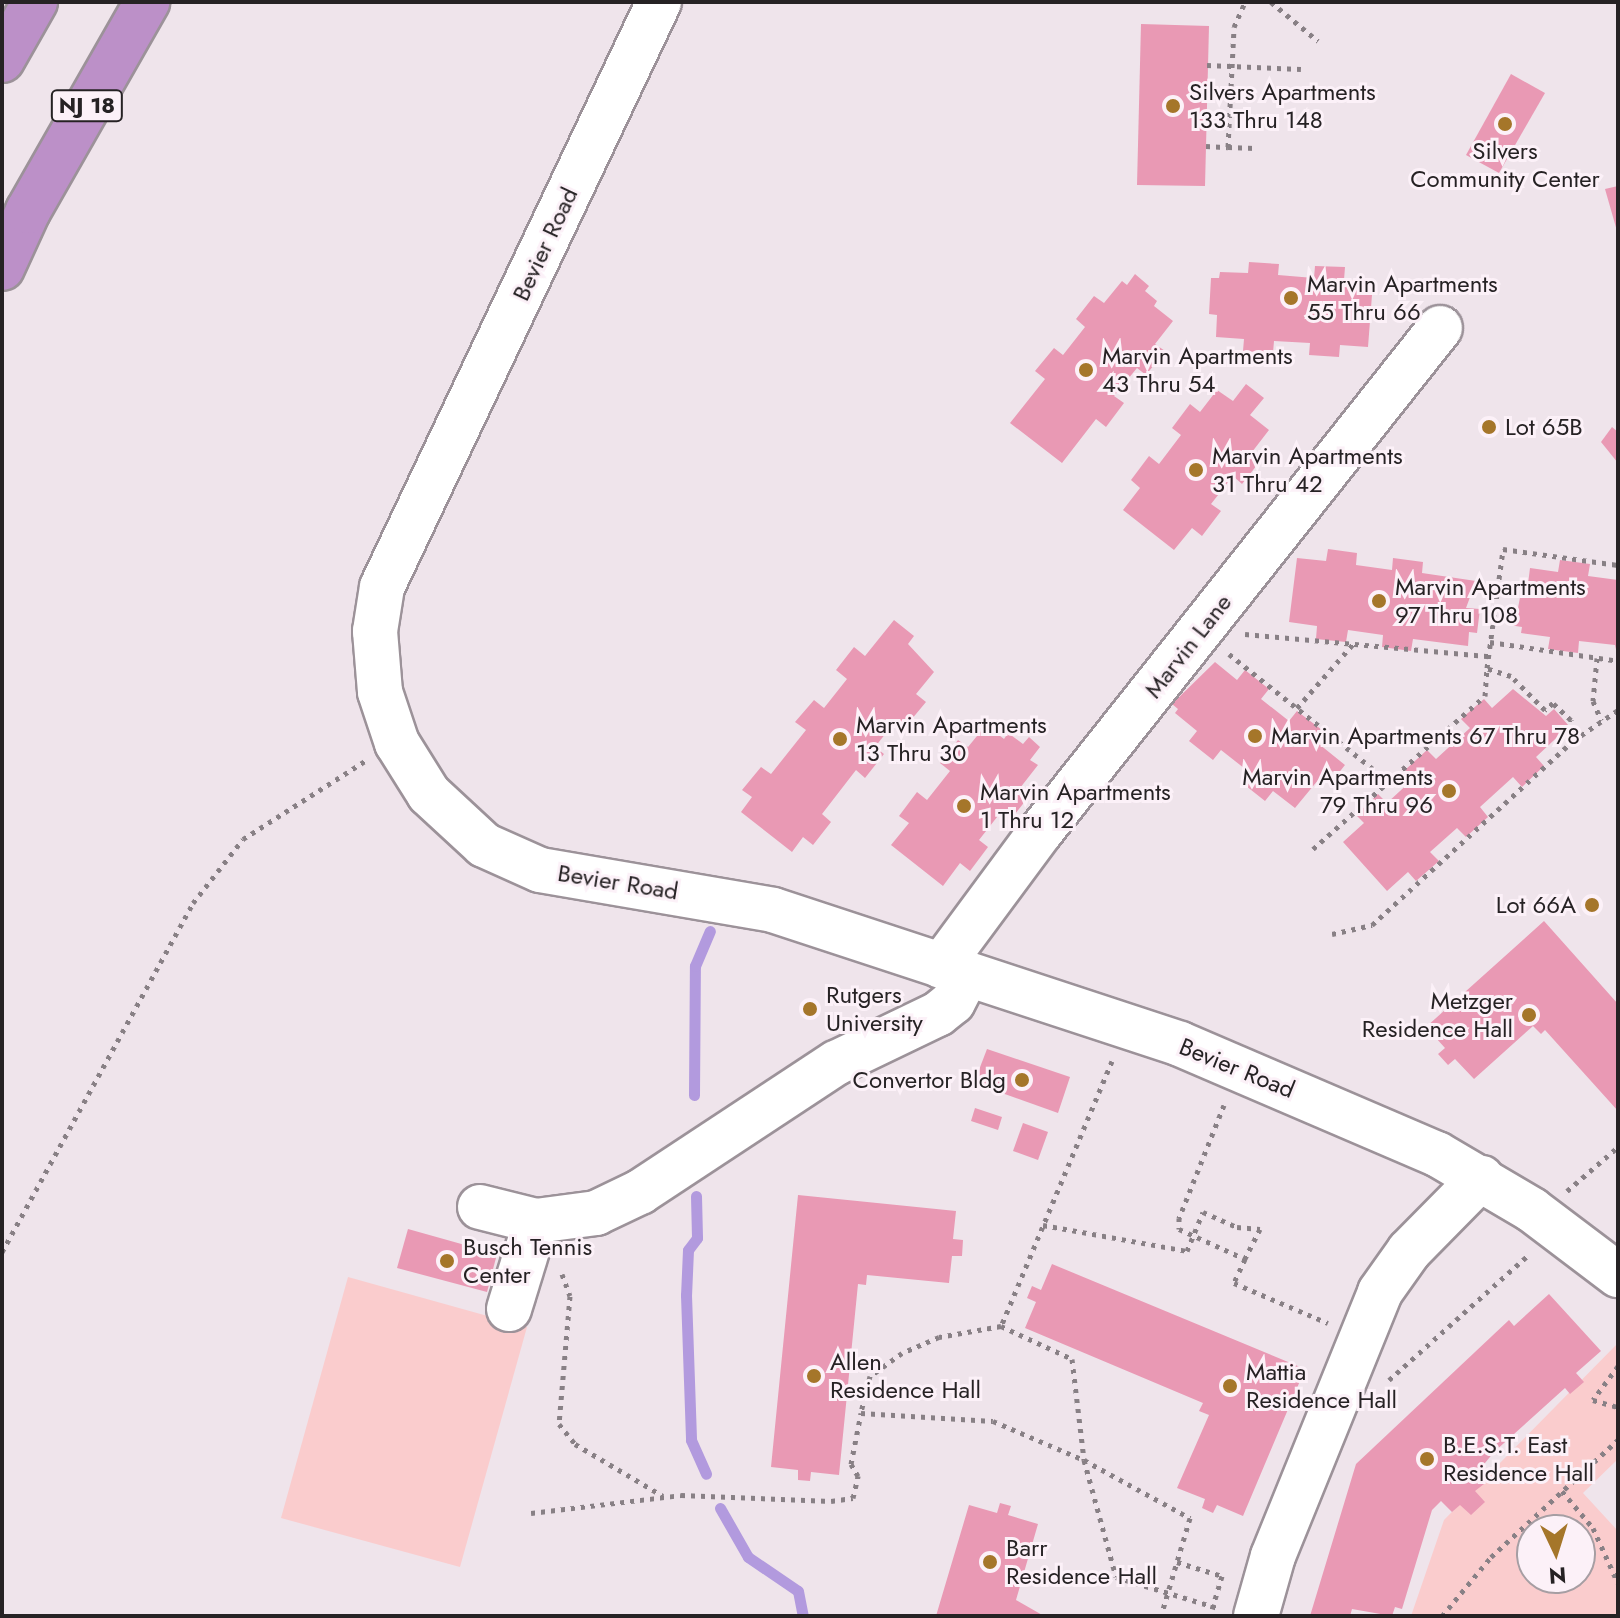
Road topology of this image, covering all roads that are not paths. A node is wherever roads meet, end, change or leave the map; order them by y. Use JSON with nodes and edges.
{"nodes":[{"id":1,"x":35,"y":2,"type":"edge"},
{"id":2,"x":147,"y":2,"type":"edge"},
{"id":3,"x":659,"y":2,"type":"edge"},
{"id":4,"x":2,"y":60,"type":"edge"},
{"id":5,"x":2,"y":268,"type":"edge"},
{"id":6,"x":1440,"y":328,"type":"dead end"},
{"id":7,"x":954,"y":971,"type":"junction"},
{"id":8,"x":1481,"y":1178,"type":"junction"},
{"id":9,"x":480,"y":1207,"type":"dead end"},
{"id":10,"x":531,"y":1239,"type":"junction"},
{"id":11,"x":1618,"y":1275,"type":"edge"},
{"id":12,"x":509,"y":1309,"type":"dead end"},
{"id":13,"x":1241,"y":1613,"type":"edge"}],
"edges":[{"from":1,"to":4,"type":"highway"},
{"from":2,"to":5,"type":"highway","number":"NJ 18"},
{"from":3,"to":7,"type":"street","name":"Bevier Road"},
{"from":6,"to":7,"type":"street","name":"Marvin Lane"},
{"from":7,"to":8,"type":"street","name":"Bevier Road"},
{"from":7,"to":10,"type":"street","name":"Marvin Lane"},
{"from":8,"to":11,"type":"street","name":"Bevier Road"},
{"from":8,"to":13,"type":"street"},
{"from":9,"to":10,"type":"street","name":"Marvin Lane"},
{"from":10,"to":12,"type":"street"}]}
